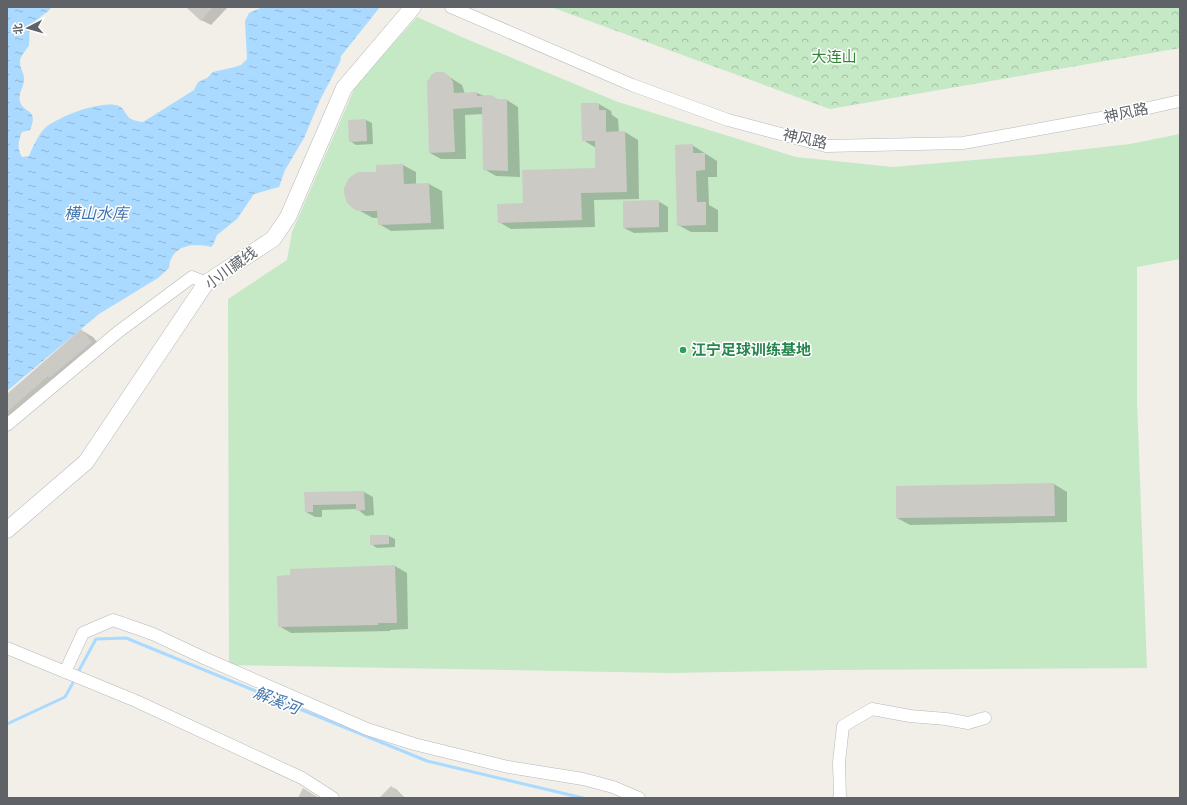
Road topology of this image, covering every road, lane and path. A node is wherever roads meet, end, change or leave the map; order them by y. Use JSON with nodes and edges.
{"nodes":[{"id":1,"x":413,"y":7,"type":"edge"},
{"id":2,"x":451,"y":7,"type":"edge"},
{"id":3,"x":1180,"y":101,"type":"edge"},
{"id":4,"x":206,"y":283,"type":"junction"},
{"id":5,"x":7,"y":425,"type":"edge"},
{"id":6,"x":7,"y":530,"type":"edge"},
{"id":7,"x":7,"y":648,"type":"edge"},
{"id":8,"x":65,"y":672,"type":"junction"},
{"id":9,"x":985,"y":718,"type":"dead end"},
{"id":10,"x":333,"y":798,"type":"edge"},
{"id":11,"x":638,"y":798,"type":"edge"},
{"id":12,"x":839,"y":798,"type":"edge"}],
"edges":[{"from":1,"to":4,"type":"street","name":"小川藏线"},
{"from":2,"to":3,"type":"street","name":"神风路"},
{"from":4,"to":5,"type":"street"},
{"from":4,"to":6,"type":"street","name":"小川藏线"},
{"from":7,"to":8,"type":"street"},
{"from":8,"to":10,"type":"street"},
{"from":8,"to":11,"type":"street"},
{"from":9,"to":12,"type":"street"}]}
